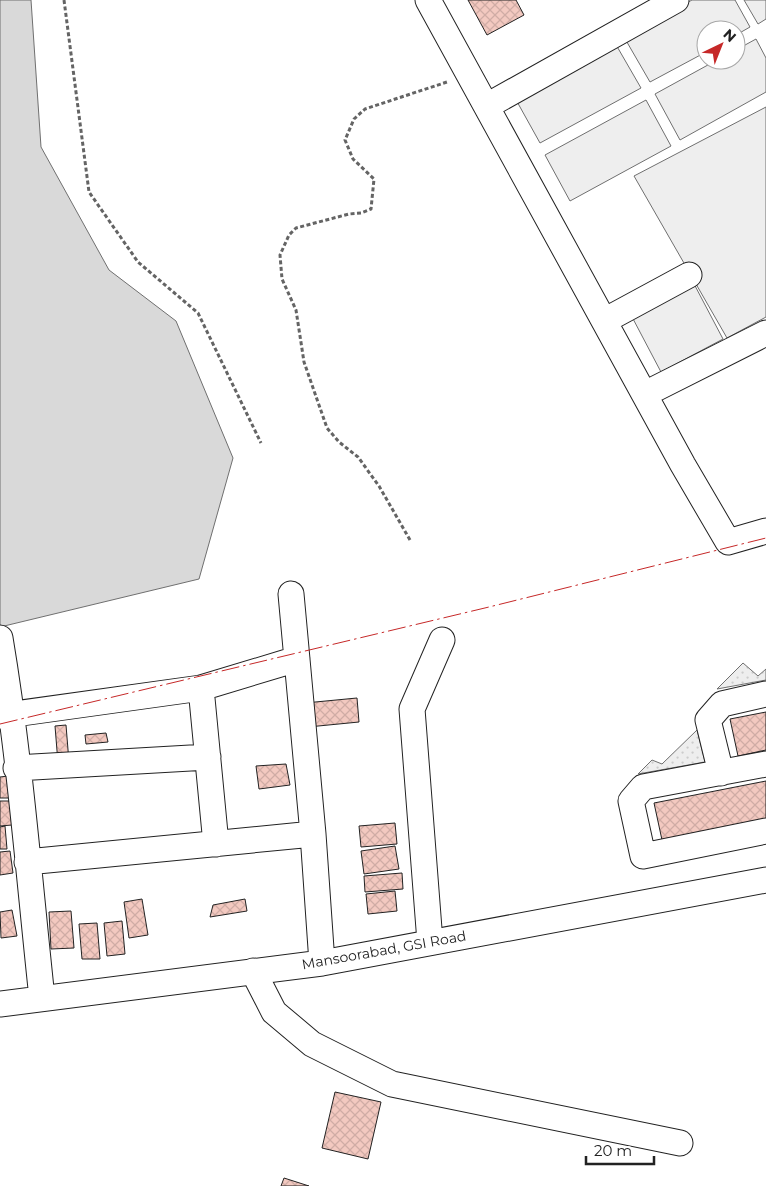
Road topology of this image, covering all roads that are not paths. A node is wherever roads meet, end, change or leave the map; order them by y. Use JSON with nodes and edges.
{"nodes":[{"id":1,"x":428,"y":0,"type":"edge"},
{"id":2,"x":676,"y":0,"type":"edge"},
{"id":3,"x":487,"y":106,"type":"junction"},
{"id":4,"x":689,"y":274,"type":"dead end"},
{"id":5,"x":604,"y":321,"type":"junction"},
{"id":6,"x":766,"y":333,"type":"edge"},
{"id":7,"x":645,"y":394,"type":"junction"},
{"id":8,"x":766,"y":531,"type":"edge"},
{"id":9,"x":291,"y":594,"type":"dead end"},
{"id":10,"x":0,"y":638,"type":"edge"},
{"id":11,"x":442,"y":640,"type":"dead end"},
{"id":12,"x":297,"y":658,"type":"junction"},
{"id":13,"x":201,"y":688,"type":"junction"},
{"id":14,"x":766,"y":694,"type":"edge"},
{"id":15,"x":6,"y":714,"type":"edge"},
{"id":16,"x":208,"y":757,"type":"junction"},
{"id":17,"x":766,"y":764,"type":"edge"},
{"id":18,"x":16,"y":768,"type":"junction"},
{"id":19,"x":721,"y":772,"type":"junction"},
{"id":20,"x":766,"y":831,"type":"edge"},
{"id":21,"x":313,"y":834,"type":"junction"},
{"id":22,"x":216,"y":844,"type":"junction"},
{"id":23,"x":27,"y":862,"type":"junction"},
{"id":24,"x":766,"y":880,"type":"edge"},
{"id":25,"x":430,"y":942,"type":"junction"},
{"id":26,"x":322,"y":963,"type":"junction"},
{"id":27,"x":253,"y":971,"type":"junction"},
{"id":28,"x":42,"y":998,"type":"junction"},
{"id":29,"x":0,"y":1004,"type":"edge"},
{"id":30,"x":680,"y":1143,"type":"dead end"}],
"edges":[{"from":1,"to":3,"type":"street"},
{"from":2,"to":3,"type":"street"},
{"from":3,"to":5,"type":"street"},
{"from":4,"to":5,"type":"street"},
{"from":5,"to":7,"type":"street"},
{"from":6,"to":7,"type":"street"},
{"from":7,"to":8,"type":"street"},
{"from":9,"to":12,"type":"street"},
{"from":10,"to":15,"type":"street"},
{"from":11,"to":25,"type":"street"},
{"from":12,"to":13,"type":"street"},
{"from":12,"to":21,"type":"street"},
{"from":13,"to":15,"type":"street"},
{"from":13,"to":16,"type":"street"},
{"from":14,"to":19,"type":"street"},
{"from":15,"to":18,"type":"street"},
{"from":16,"to":18,"type":"street"},
{"from":16,"to":22,"type":"street"},
{"from":17,"to":19,"type":"street"},
{"from":18,"to":23,"type":"street"},
{"from":19,"to":20,"type":"street"},
{"from":21,"to":22,"type":"street"},
{"from":21,"to":26,"type":"street"},
{"from":22,"to":23,"type":"street"},
{"from":23,"to":28,"type":"street"},
{"from":24,"to":25,"type":"street","name":"Mansoorabad, GSI Road"},
{"from":25,"to":26,"type":"street","name":"Mansoorabad, GSI Road"},
{"from":26,"to":27,"type":"street","name":"Mansoorabad, GSI Road"},
{"from":27,"to":28,"type":"street","name":"Mansoorabad, GSI Road"},
{"from":27,"to":30,"type":"street"},
{"from":28,"to":29,"type":"street","name":"Mansoorabad, GSI Road"}]}
